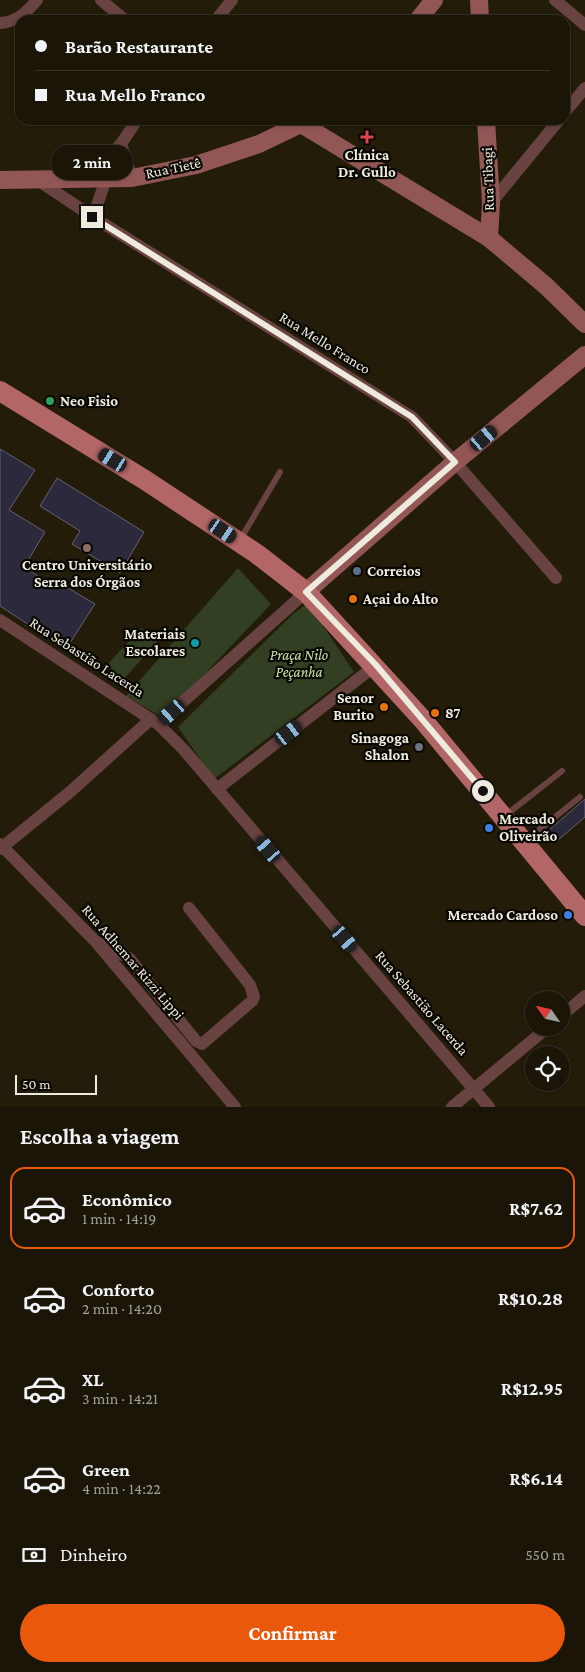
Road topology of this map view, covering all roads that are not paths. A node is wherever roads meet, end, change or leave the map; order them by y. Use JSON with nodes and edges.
{"nodes":[{"id":1,"x":37,"y":0,"type":"edge"},
{"id":2,"x":101,"y":0,"type":"edge"},
{"id":3,"x":232,"y":0,"type":"edge"},
{"id":4,"x":434,"y":0,"type":"edge"},
{"id":5,"x":479,"y":0,"type":"edge"},
{"id":6,"x":555,"y":0,"type":"edge"},
{"id":7,"x":21,"y":15,"type":"edge"},
{"id":8,"x":120,"y":15,"type":"edge"},
{"id":9,"x":220,"y":15,"type":"edge"},
{"id":10,"x":422,"y":15,"type":"edge"},
{"id":11,"x":480,"y":15,"type":"edge"},
{"id":12,"x":15,"y":18,"type":"edge"},
{"id":13,"x":0,"y":23,"type":"edge"},
{"id":14,"x":585,"y":25,"type":"edge"},
{"id":15,"x":585,"y":88,"type":"edge"},
{"id":16,"x":570,"y":106,"type":"edge"},
{"id":17,"x":134,"y":125,"type":"edge"},
{"id":18,"x":300,"y":125,"type":"edge"},
{"id":19,"x":311,"y":125,"type":"edge"},
{"id":20,"x":486,"y":125,"type":"edge"},
{"id":21,"x":555,"y":125,"type":"edge"},
{"id":22,"x":121,"y":144,"type":"junction"},
{"id":23,"x":132,"y":178,"type":"junction"},
{"id":24,"x":0,"y":180,"type":"edge"},
{"id":25,"x":39,"y":180,"type":"junction"},
{"id":26,"x":86,"y":180,"type":"junction"},
{"id":27,"x":106,"y":180,"type":"junction"},
{"id":28,"x":491,"y":203,"type":"junction"},
{"id":29,"x":92,"y":217,"type":"junction"},
{"id":30,"x":489,"y":238,"type":"junction"},
{"id":31,"x":585,"y":324,"type":"edge"},
{"id":32,"x":585,"y":355,"type":"edge"},
{"id":33,"x":0,"y":391,"type":"edge"},
{"id":34,"x":455,"y":462,"type":"junction"},
{"id":35,"x":280,"y":472,"type":"dead end"},
{"id":36,"x":238,"y":542,"type":"junction"},
{"id":37,"x":556,"y":578,"type":"dead end"},
{"id":38,"x":312,"y":598,"type":"junction"},
{"id":39,"x":0,"y":620,"type":"edge"},
{"id":40,"x":376,"y":665,"type":"junction"},
{"id":41,"x":155,"y":722,"type":"junction"},
{"id":42,"x":562,"y":771,"type":"dead end"},
{"id":43,"x":217,"y":789,"type":"junction"},
{"id":44,"x":580,"y":797,"type":"dead end"},
{"id":45,"x":504,"y":816,"type":"junction"},
{"id":46,"x":524,"y":841,"type":"junction"},
{"id":47,"x":1,"y":846,"type":"edge"},
{"id":48,"x":189,"y":908,"type":"dead end"},
{"id":49,"x":585,"y":916,"type":"edge"},
{"id":50,"x":95,"y":941,"type":"junction"},
{"id":51,"x":585,"y":996,"type":"edge"},
{"id":52,"x":570,"y":1008,"type":"edge"},
{"id":53,"x":537,"y":1036,"type":"edge"},
{"id":54,"x":474,"y":1089,"type":"junction"},
{"id":55,"x":235,"y":1107,"type":"edge"},
{"id":56,"x":452,"y":1107,"type":"edge"},
{"id":57,"x":489,"y":1107,"type":"edge"}],
"edges":[{"from":1,"to":7,"type":"street"},
{"from":2,"to":8,"type":"street"},
{"from":3,"to":9,"type":"street"},
{"from":4,"to":10,"type":"main road"},
{"from":5,"to":11,"type":"main road"},
{"from":6,"to":14,"type":"street"},
{"from":12,"to":13,"type":"street"},
{"from":15,"to":16,"type":"street"},
{"from":17,"to":22,"type":"street"},
{"from":18,"to":23,"type":"main road","name":"Rua Tietê"},
{"from":19,"to":30,"type":"main road"},
{"from":20,"to":28,"type":"main road","name":"Rua Tibagi"},
{"from":21,"to":28,"type":"street"},
{"from":22,"to":23,"type":"street"},
{"from":22,"to":26,"type":"street"},
{"from":23,"to":27,"type":"main road","name":"Rua Tietê"},
{"from":24,"to":25,"type":"main road","name":"Rua Tietê"},
{"from":25,"to":26,"type":"main road","name":"Rua Tietê"},
{"from":25,"to":29,"type":"street","name":"Rua Mello Franco"},
{"from":26,"to":27,"type":"main road","name":"Rua Tietê"},
{"from":27,"to":29,"type":"street"},
{"from":28,"to":30,"type":"main road","name":"Rua Tibagi"},
{"from":29,"to":34,"type":"street","name":"Rua Mello Franco"},
{"from":30,"to":31,"type":"main road"},
{"from":32,"to":34,"type":"main road"},
{"from":33,"to":36,"type":"main road"},
{"from":34,"to":37,"type":"street","name":"Rua Mello Franco"},
{"from":34,"to":38,"type":"main road"},
{"from":35,"to":36,"type":"lane"},
{"from":36,"to":38,"type":"main road"},
{"from":38,"to":40,"type":"main road"},
{"from":38,"to":41,"type":"street"},
{"from":39,"to":41,"type":"street","name":"Rua Sebastião Lacerda"},
{"from":40,"to":43,"type":"street"},
{"from":40,"to":45,"type":"main road"},
{"from":41,"to":43,"type":"street","name":"Rua Sebastião Lacerda"},
{"from":41,"to":47,"type":"street"},
{"from":42,"to":45,"type":"lane"},
{"from":43,"to":54,"type":"street","name":"Rua Sebastião Lacerda"},
{"from":44,"to":46,"type":"lane"},
{"from":45,"to":46,"type":"main road"},
{"from":46,"to":49,"type":"main road"},
{"from":47,"to":50,"type":"street","name":"Rua Adhemar Rizzi Lippi"},
{"from":48,"to":50,"type":"street"},
{"from":50,"to":55,"type":"street","name":"Rua Adhemar Rizzi Lippi"},
{"from":51,"to":52,"type":"street"},
{"from":53,"to":54,"type":"street"},
{"from":54,"to":56,"type":"street"},
{"from":54,"to":57,"type":"street","name":"Rua Sebastião Lacerda"}]}
